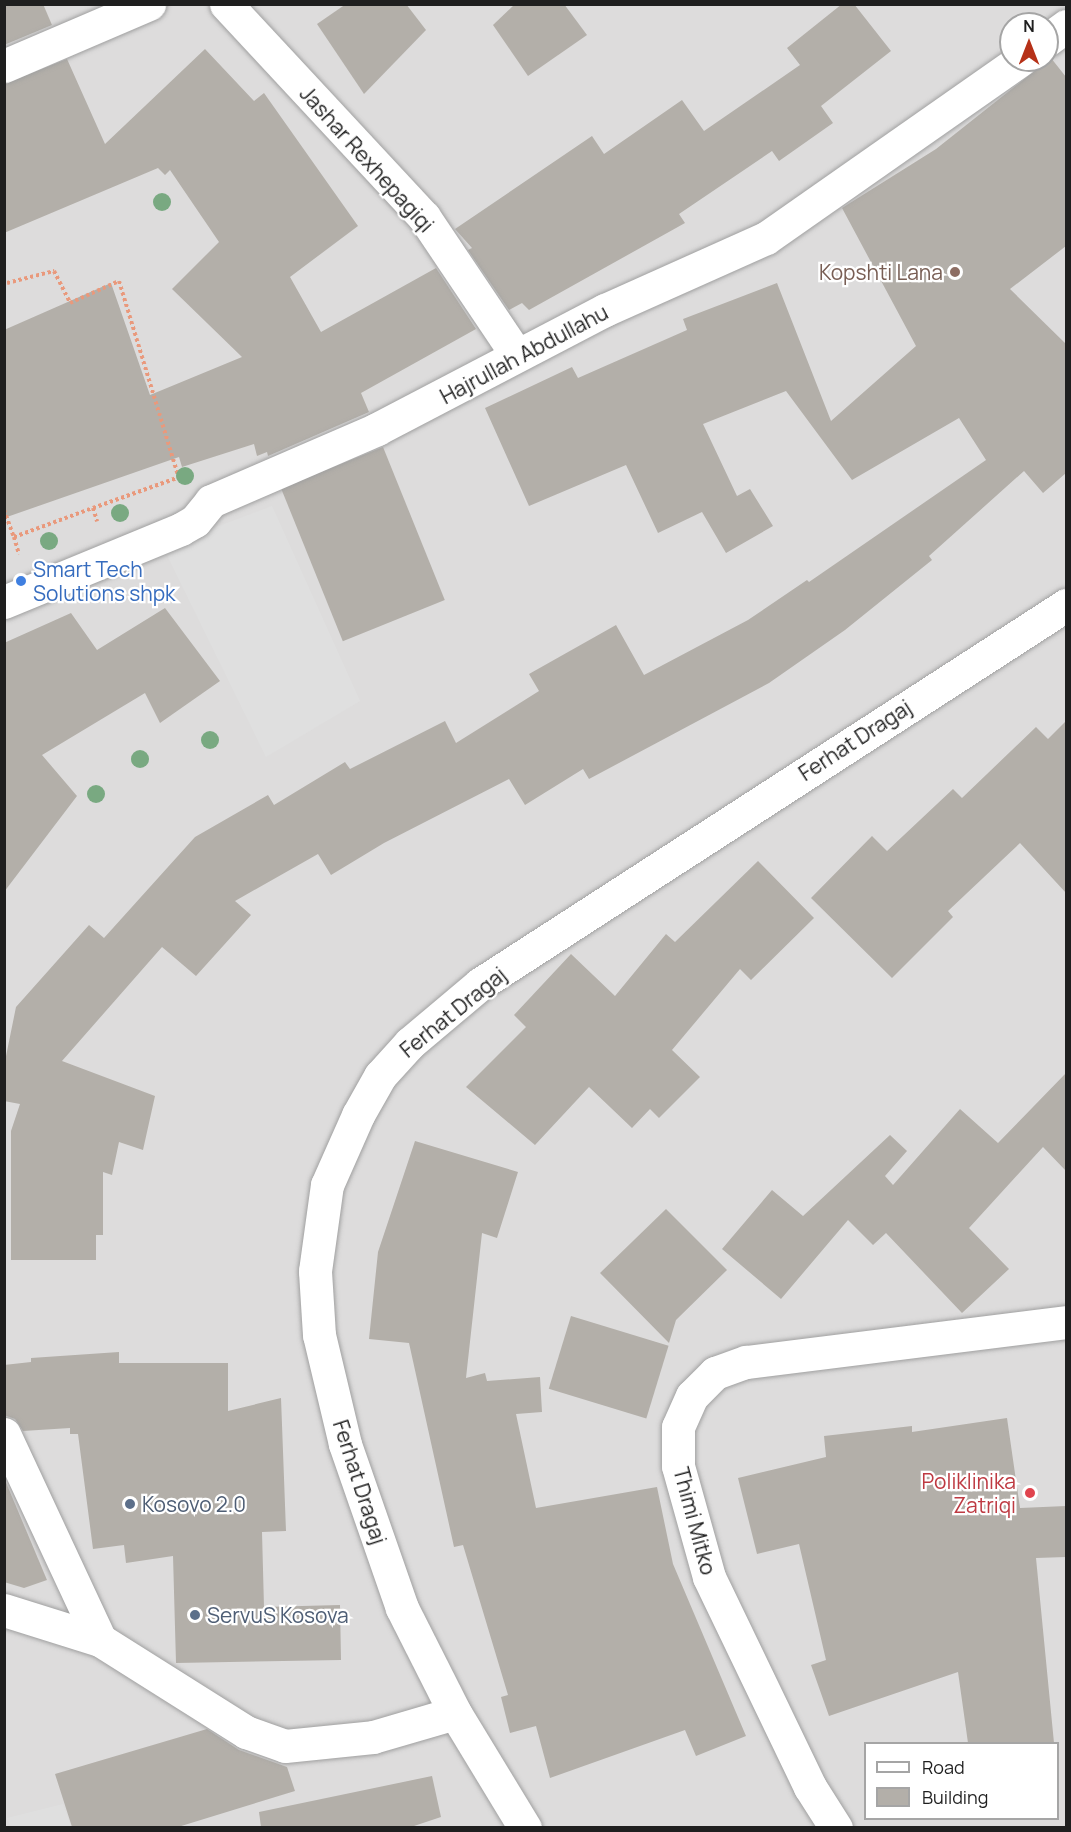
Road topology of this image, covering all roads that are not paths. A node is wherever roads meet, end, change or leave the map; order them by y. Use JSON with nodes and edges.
{"nodes":[{"id":1,"x":149,"y":4,"type":"edge"},
{"id":2,"x":226,"y":4,"type":"edge"},
{"id":3,"x":4,"y":66,"type":"edge"},
{"id":4,"x":1003,"y":72,"type":"edge"},
{"id":5,"x":516,"y":354,"type":"junction"},
{"id":6,"x":4,"y":602,"type":"edge"},
{"id":7,"x":1066,"y":605,"type":"edge"},
{"id":8,"x":1066,"y":1322,"type":"edge"},
{"id":9,"x":4,"y":1434,"type":"edge"},
{"id":10,"x":4,"y":1610,"type":"edge"},
{"id":11,"x":100,"y":1640,"type":"junction"},
{"id":12,"x":455,"y":1713,"type":"junction"},
{"id":13,"x":525,"y":1827,"type":"edge"},
{"id":14,"x":836,"y":1827,"type":"edge"}],
"edges":[{"from":1,"to":3,"type":"street"},
{"from":2,"to":5,"type":"street","name":"Jashar Rexhepagiqi"},
{"from":4,"to":5,"type":"street","name":"Hajrullah Abdullahu"},
{"from":5,"to":6,"type":"street","name":"Hajrullah Abdullahu"},
{"from":7,"to":12,"type":"street","name":"Ferhat Dragaj"},
{"from":8,"to":14,"type":"street","name":"Thimi Mitko"},
{"from":9,"to":11,"type":"street"},
{"from":10,"to":11,"type":"street"},
{"from":11,"to":12,"type":"street"},
{"from":12,"to":13,"type":"street","name":"Ferhat Dragaj"}]}
